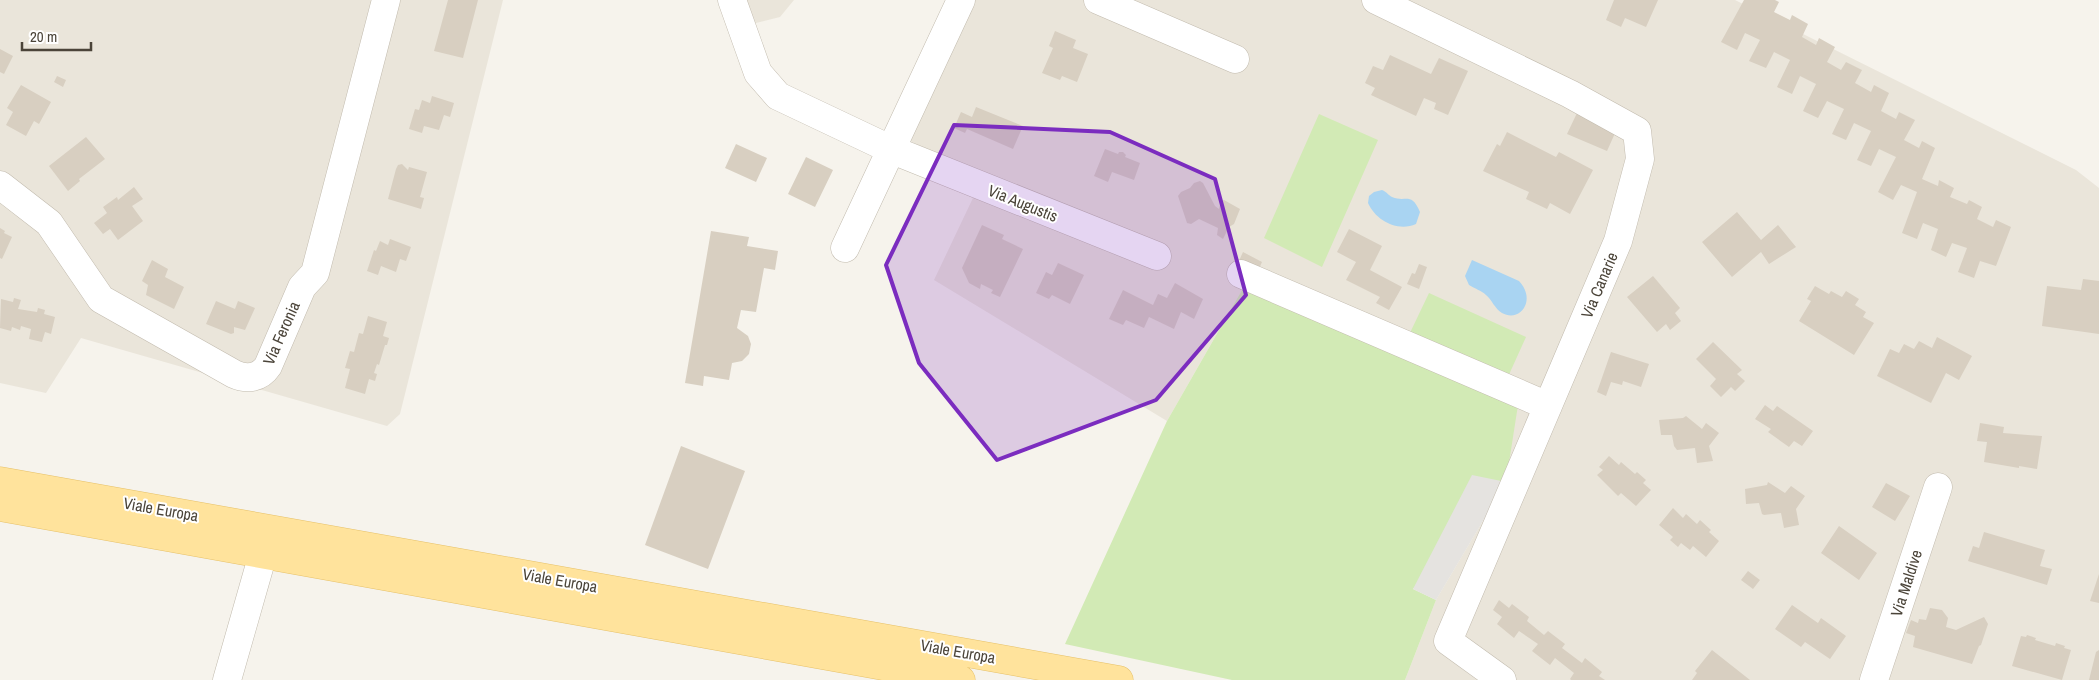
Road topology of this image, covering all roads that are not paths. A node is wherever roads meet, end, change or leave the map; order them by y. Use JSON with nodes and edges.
{"nodes":[{"id":1,"x":386,"y":0,"type":"edge"},
{"id":2,"x":732,"y":0,"type":"edge"},
{"id":3,"x":961,"y":0,"type":"edge"},
{"id":4,"x":1098,"y":0,"type":"edge"},
{"id":5,"x":1376,"y":0,"type":"edge"},
{"id":6,"x":1235,"y":59,"type":"dead end"},
{"id":7,"x":890,"y":149,"type":"junction"},
{"id":8,"x":0,"y":185,"type":"edge"},
{"id":9,"x":844,"y":248,"type":"dead end"},
{"id":10,"x":1157,"y":256,"type":"dead end"},
{"id":11,"x":1241,"y":274,"type":"dead end"},
{"id":12,"x":1548,"y":406,"type":"junction"},
{"id":13,"x":0,"y":481,"type":"edge"},
{"id":14,"x":1938,"y":487,"type":"dead end"},
{"id":15,"x":0,"y":507,"type":"edge"},
{"id":16,"x":263,"y":554,"type":"junction"},
{"id":17,"x":227,"y":680,"type":"edge"},
{"id":18,"x":961,"y":680,"type":"edge"},
{"id":19,"x":1119,"y":680,"type":"edge"},
{"id":20,"x":1502,"y":680,"type":"edge"},
{"id":21,"x":1874,"y":680,"type":"edge"}],
"edges":[{"from":1,"to":8,"type":"street","name":"Via Feronia"},
{"from":2,"to":7,"type":"street","name":"Via Augustis"},
{"from":3,"to":7,"type":"street"},
{"from":4,"to":6,"type":"street"},
{"from":5,"to":12,"type":"street","name":"Via Canarie"},
{"from":7,"to":9,"type":"street"},
{"from":7,"to":10,"type":"street","name":"Via Augustis"},
{"from":11,"to":12,"type":"street"},
{"from":12,"to":20,"type":"street","name":"Via Canarie"},
{"from":13,"to":19,"type":"main road","name":"Viale Europa"},
{"from":14,"to":21,"type":"street","name":"Via Maldive"},
{"from":15,"to":16,"type":"main road","name":"Viale Europa"},
{"from":16,"to":17,"type":"street"},
{"from":16,"to":18,"type":"main road","name":"Viale Europa"}]}
